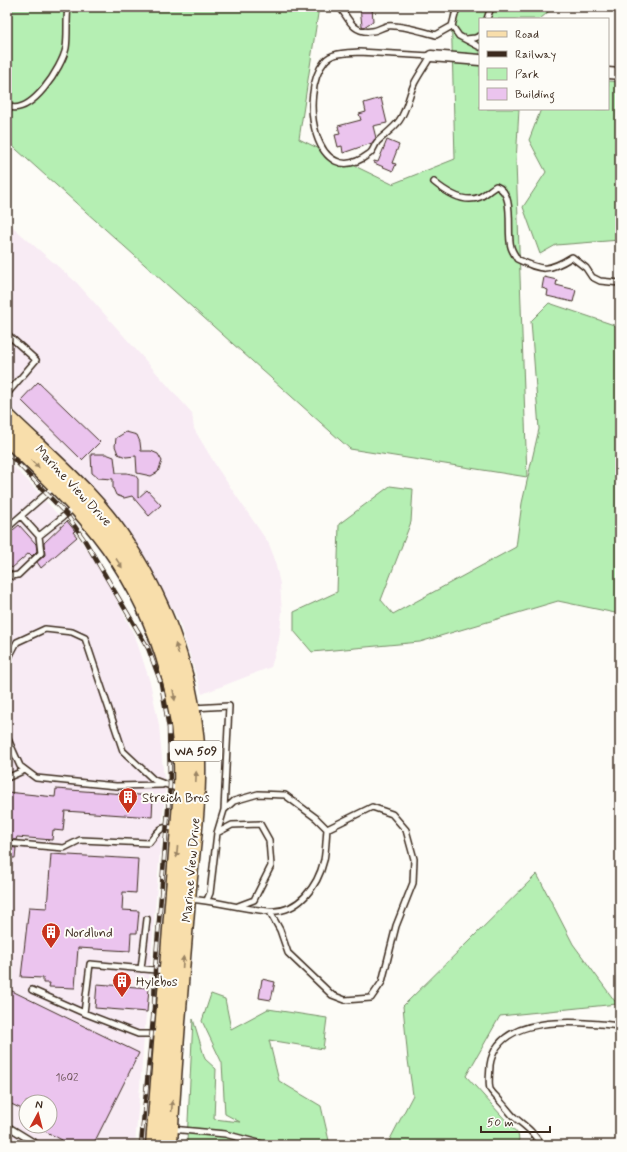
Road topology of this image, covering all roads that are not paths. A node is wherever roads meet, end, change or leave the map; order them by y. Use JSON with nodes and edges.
{"nodes":[{"id":1,"x":68,"y":7,"type":"edge"},
{"id":2,"x":340,"y":7,"type":"edge"},
{"id":3,"x":457,"y":7,"type":"edge"},
{"id":4,"x":490,"y":7,"type":"edge"},
{"id":5,"x":487,"y":18,"type":"edge"},
{"id":6,"x":452,"y":26,"type":"junction"},
{"id":7,"x":479,"y":36,"type":"edge"},
{"id":8,"x":466,"y":39,"type":"junction"},
{"id":9,"x":479,"y":46,"type":"edge"},
{"id":10,"x":430,"y":56,"type":"junction"},
{"id":11,"x":479,"y":60,"type":"edge"},
{"id":12,"x":609,"y":73,"type":"edge"},
{"id":13,"x":620,"y":74,"type":"edge"},
{"id":14,"x":7,"y":106,"type":"edge"},
{"id":15,"x":434,"y":182,"type":"dead end"},
{"id":16,"x":620,"y":283,"type":"edge"},
{"id":17,"x":7,"y":334,"type":"edge"},
{"id":18,"x":7,"y":394,"type":"edge"},
{"id":19,"x":7,"y":417,"type":"edge"},
{"id":20,"x":7,"y":437,"type":"edge"},
{"id":21,"x":56,"y":485,"type":"junction"},
{"id":22,"x":76,"y":506,"type":"junction"},
{"id":23,"x":21,"y":516,"type":"junction"},
{"id":24,"x":7,"y":528,"type":"edge"},
{"id":25,"x":39,"y":536,"type":"junction"},
{"id":26,"x":7,"y":573,"type":"edge"},
{"id":27,"x":7,"y":661,"type":"edge"},
{"id":28,"x":191,"y":708,"type":"junction"},
{"id":29,"x":7,"y":737,"type":"edge"},
{"id":30,"x":25,"y":770,"type":"junction"},
{"id":31,"x":7,"y":778,"type":"edge"},
{"id":32,"x":163,"y":785,"type":"junction"},
{"id":33,"x":182,"y":790,"type":"junction"},
{"id":34,"x":224,"y":810,"type":"junction"},
{"id":35,"x":179,"y":829,"type":"junction"},
{"id":36,"x":327,"y":829,"type":"junction"},
{"id":37,"x":217,"y":833,"type":"junction"},
{"id":38,"x":7,"y":843,"type":"edge"},
{"id":39,"x":187,"y":899,"type":"junction"},
{"id":40,"x":207,"y":900,"type":"junction"},
{"id":41,"x":237,"y":907,"type":"junction"},
{"id":42,"x":270,"y":912,"type":"junction"},
{"id":43,"x":147,"y":919,"type":"dead end"},
{"id":44,"x":141,"y":969,"type":"junction"},
{"id":45,"x":167,"y":971,"type":"junction"},
{"id":46,"x":32,"y":990,"type":"dead end"},
{"id":47,"x":84,"y":1013,"type":"junction"},
{"id":48,"x":620,"y":1026,"type":"edge"},
{"id":49,"x":162,"y":1034,"type":"junction"},
{"id":50,"x":7,"y":1126,"type":"edge"},
{"id":51,"x":170,"y":1137,"type":"edge"},
{"id":52,"x":248,"y":1140,"type":"junction"},
{"id":53,"x":38,"y":1145,"type":"edge"},
{"id":54,"x":154,"y":1145,"type":"edge"},
{"id":55,"x":254,"y":1145,"type":"edge"},
{"id":56,"x":266,"y":1145,"type":"edge"},
{"id":57,"x":541,"y":1145,"type":"edge"}],
"edges":[{"from":1,"to":14,"type":"lane"},
{"from":2,"to":6,"type":"lane"},
{"from":3,"to":6,"type":"lane"},
{"from":4,"to":5,"type":"lane"},
{"from":6,"to":8,"type":"lane"},
{"from":7,"to":8,"type":"lane"},
{"from":8,"to":9,"type":"lane"},
{"from":10,"to":10,"type":"lane"},
{"from":10,"to":11,"type":"street"},
{"from":12,"to":13,"type":"street"},
{"from":15,"to":16,"type":"lane"},
{"from":17,"to":18,"type":"lane"},
{"from":28,"to":19,"type":"main road","name":"Marine View Drive","number":"WA 509","one_way":true},
{"from":20,"to":21,"type":"main road","name":"Marine View Drive","number":"WA 509","one_way":true},
{"from":21,"to":22,"type":"main road","name":"Marine View Drive","number":"WA 509"},
{"from":21,"to":23,"type":"lane"},
{"from":22,"to":25,"type":"lane"},
{"from":22,"to":33,"type":"main road","name":"Marine View Drive","number":"WA 509","one_way":true},
{"from":23,"to":24,"type":"lane"},
{"from":23,"to":25,"type":"lane"},
{"from":25,"to":26,"type":"lane"},
{"from":27,"to":32,"type":"lane"},
{"from":28,"to":34,"type":"lane"},
{"from":39,"to":28,"type":"main road","name":"Marine View Drive","number":"WA 509","one_way":true},
{"from":29,"to":30,"type":"lane"},
{"from":30,"to":31,"type":"lane"},
{"from":30,"to":32,"type":"lane"},
{"from":32,"to":33,"type":"lane"},
{"from":33,"to":35,"type":"main road","name":"Marine View Drive","number":"WA 509"},
{"from":34,"to":36,"type":"lane"},
{"from":34,"to":37,"type":"lane"},
{"from":35,"to":38,"type":"lane"},
{"from":35,"to":45,"type":"main road","name":"Marine View Drive","number":"WA 509","one_way":true},
{"from":36,"to":42,"type":"lane"},
{"from":36,"to":42,"type":"lane"},
{"from":37,"to":40,"type":"lane"},
{"from":37,"to":41,"type":"lane"},
{"from":39,"to":40,"type":"lane"},
{"from":51,"to":39,"type":"main road","name":"Marine View Drive","number":"WA 509","one_way":true},
{"from":40,"to":41,"type":"lane"},
{"from":41,"to":42,"type":"lane"},
{"from":43,"to":44,"type":"lane"},
{"from":44,"to":45,"type":"lane"},
{"from":44,"to":47,"type":"lane"},
{"from":45,"to":49,"type":"main road","name":"Marine View Drive","number":"WA 509"},
{"from":46,"to":47,"type":"lane"},
{"from":47,"to":49,"type":"lane"},
{"from":48,"to":57,"type":"lane"},
{"from":49,"to":54,"type":"main road","name":"Marine View Drive","number":"WA 509"},
{"from":50,"to":53,"type":"lane"},
{"from":51,"to":52,"type":"lane"},
{"from":52,"to":55,"type":"lane"},
{"from":52,"to":56,"type":"lane"}]}
